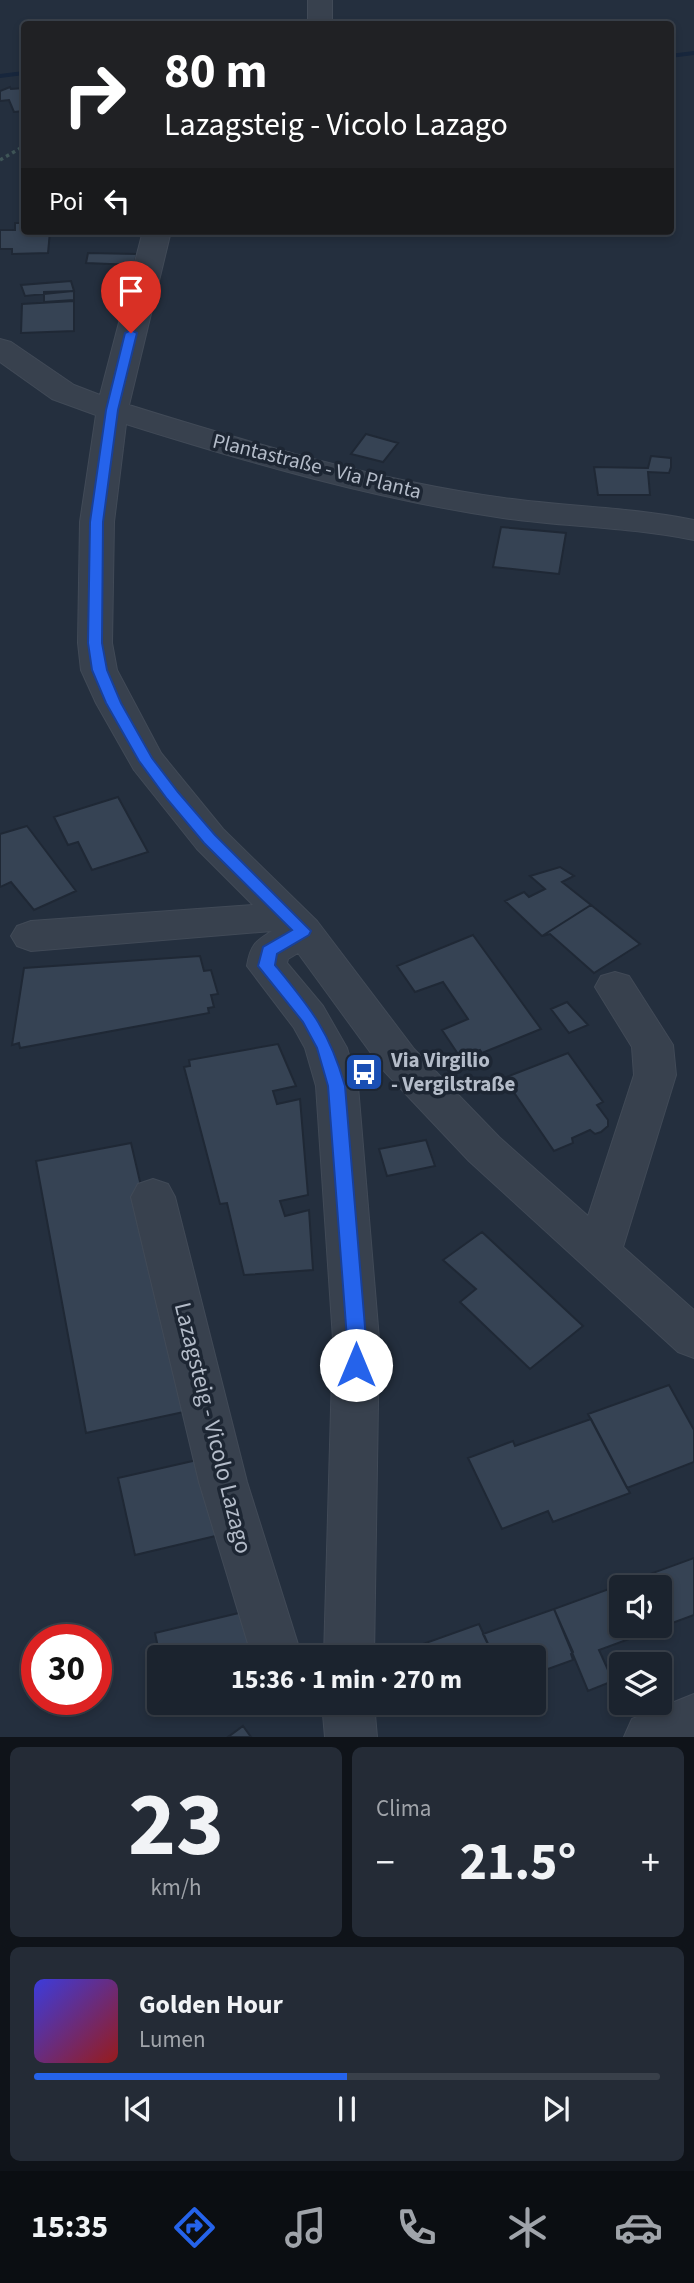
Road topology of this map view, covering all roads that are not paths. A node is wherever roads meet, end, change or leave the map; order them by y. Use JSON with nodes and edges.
{"nodes":[{"id":1,"x":320,"y":0,"type":"edge"},
{"id":2,"x":320,"y":21,"type":"edge"},
{"id":3,"x":156,"y":235,"type":"edge"},
{"id":4,"x":0,"y":348,"type":"edge"},
{"id":5,"x":112,"y":410,"type":"junction"},
{"id":6,"x":694,"y":530,"type":"edge"},
{"id":7,"x":293,"y":921,"type":"junction"},
{"id":8,"x":31,"y":936,"type":"dead end"},
{"id":9,"x":615,"y":987,"type":"dead end"},
{"id":10,"x":153,"y":1197,"type":"dead end"},
{"id":11,"x":600,"y":1252,"type":"junction"},
{"id":12,"x":694,"y":1338,"type":"edge"},
{"id":13,"x":273,"y":1645,"type":"edge"},
{"id":14,"x":349,"y":1645,"type":"edge"},
{"id":15,"x":349,"y":1715,"type":"edge"},
{"id":16,"x":694,"y":1719,"type":"edge"},
{"id":17,"x":351,"y":1737,"type":"edge"},
{"id":18,"x":650,"y":1737,"type":"edge"}],
"edges":[{"from":1,"to":2,"type":"street"},
{"from":3,"to":5,"type":"street"},
{"from":4,"to":5,"type":"street","name":"Plantastraße - Via Planta"},
{"from":5,"to":6,"type":"street","name":"Plantastraße - Via Planta"},
{"from":5,"to":7,"type":"street"},
{"from":7,"to":8,"type":"street"},
{"from":7,"to":11,"type":"street"},
{"from":7,"to":14,"type":"street"},
{"from":9,"to":11,"type":"street"},
{"from":10,"to":13,"type":"street","name":"Lazagsteig - Vicolo Lazago"},
{"from":11,"to":12,"type":"street"},
{"from":15,"to":17,"type":"street"},
{"from":16,"to":18,"type":"street"}]}
